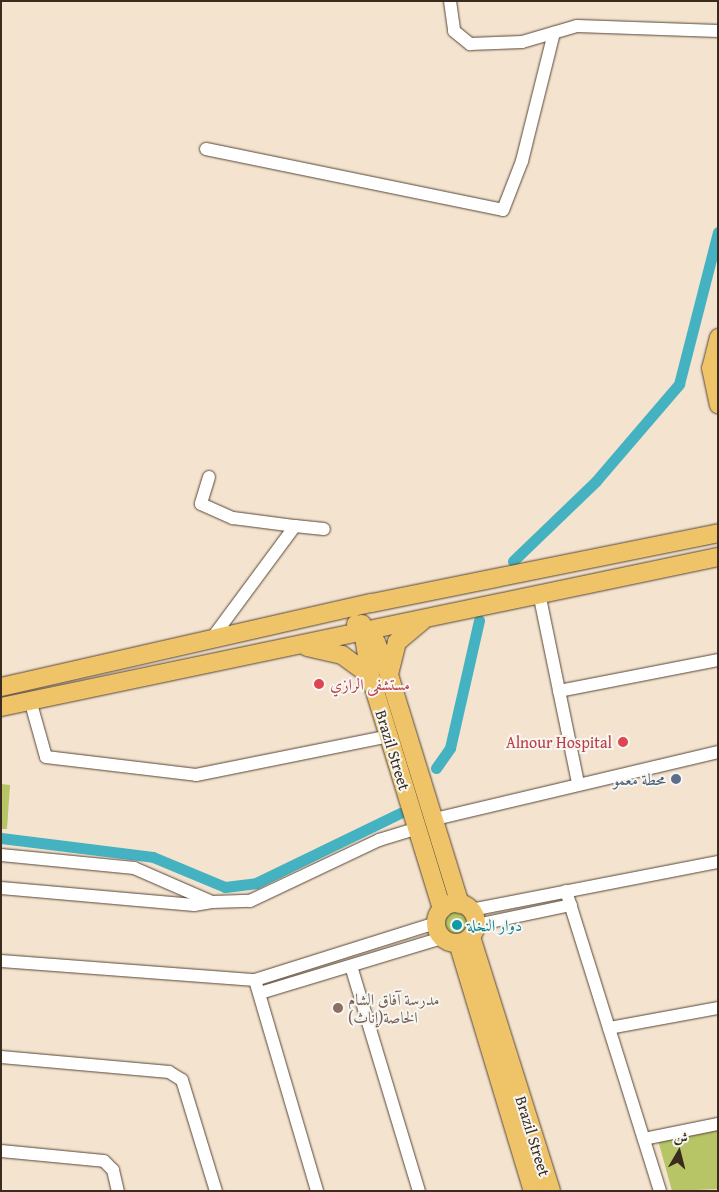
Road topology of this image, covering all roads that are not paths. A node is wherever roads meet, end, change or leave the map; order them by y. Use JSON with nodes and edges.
{"nodes":[{"id":1,"x":450,"y":1,"type":"edge"},
{"id":2,"x":718,"y":31,"type":"edge"},
{"id":3,"x":554,"y":34,"type":"junction"},
{"id":4,"x":206,"y":149,"type":"dead end"},
{"id":5,"x":718,"y":337,"type":"edge"},
{"id":6,"x":718,"y":405,"type":"edge"},
{"id":7,"x":209,"y":477,"type":"dead end"},
{"id":8,"x":295,"y":526,"type":"junction"},
{"id":9,"x":324,"y":528,"type":"dead end"},
{"id":10,"x":718,"y":533,"type":"edge"},
{"id":11,"x":718,"y":557,"type":"edge"},
{"id":12,"x":539,"y":593,"type":"junction"},
{"id":13,"x":372,"y":603,"type":"junction"},
{"id":14,"x":435,"y":613,"type":"junction"},
{"id":15,"x":333,"y":614,"type":"junction"},
{"id":16,"x":362,"y":630,"type":"junction"},
{"id":17,"x":210,"y":641,"type":"junction"},
{"id":18,"x":291,"y":646,"type":"junction"},
{"id":19,"x":718,"y":660,"type":"edge"},
{"id":20,"x":389,"y":675,"type":"junction"},
{"id":21,"x":370,"y":676,"type":"junction"},
{"id":22,"x":1,"y":687,"type":"edge"},
{"id":23,"x":559,"y":691,"type":"junction"},
{"id":24,"x":30,"y":700,"type":"junction"},
{"id":25,"x":1,"y":707,"type":"edge"},
{"id":26,"x":389,"y":736,"type":"junction"},
{"id":27,"x":718,"y":752,"type":"edge"},
{"id":28,"x":578,"y":783,"type":"junction"},
{"id":29,"x":434,"y":819,"type":"junction"},
{"id":30,"x":418,"y":828,"type":"junction"},
{"id":31,"x":1,"y":855,"type":"edge"},
{"id":32,"x":718,"y":862,"type":"edge"},
{"id":33,"x":1,"y":888,"type":"edge"},
{"id":34,"x":566,"y":891,"type":"junction"},
{"id":35,"x":212,"y":902,"type":"junction"},
{"id":36,"x":571,"y":905,"type":"junction"},
{"id":37,"x":457,"y":924,"type":"junction"},
{"id":38,"x":1,"y":961,"type":"edge"},
{"id":39,"x":351,"y":966,"type":"junction"},
{"id":40,"x":255,"y":980,"type":"junction"},
{"id":41,"x":260,"y":993,"type":"junction"},
{"id":42,"x":718,"y":1008,"type":"edge"},
{"id":43,"x":609,"y":1028,"type":"junction"},
{"id":44,"x":1,"y":1057,"type":"edge"},
{"id":45,"x":718,"y":1124,"type":"edge"},
{"id":46,"x":644,"y":1139,"type":"junction"},
{"id":47,"x":1,"y":1151,"type":"edge"},
{"id":48,"x":118,"y":1191,"type":"edge"},
{"id":49,"x":216,"y":1191,"type":"edge"},
{"id":50,"x":317,"y":1191,"type":"edge"},
{"id":51,"x":419,"y":1191,"type":"edge"},
{"id":52,"x":533,"y":1191,"type":"edge"},
{"id":53,"x":550,"y":1191,"type":"edge"},
{"id":54,"x":660,"y":1191,"type":"edge"}],
"edges":[{"from":1,"to":3,"type":"street"},
{"from":2,"to":3,"type":"street"},
{"from":3,"to":4,"type":"street"},
{"from":5,"to":6,"type":"main road"},
{"from":7,"to":8,"type":"street"},
{"from":8,"to":9,"type":"street"},
{"from":8,"to":17,"type":"street"},
{"from":10,"to":13,"type":"highway"},
{"from":11,"to":12,"type":"highway"},
{"from":12,"to":14,"type":"highway"},
{"from":12,"to":23,"type":"street"},
{"from":13,"to":15,"type":"highway"},
{"from":13,"to":16,"type":"highway"},
{"from":14,"to":16,"type":"highway"},
{"from":14,"to":20,"type":"highway"},
{"from":15,"to":16,"type":"highway","name":"Brazil Street"},
{"from":15,"to":17,"type":"highway"},
{"from":16,"to":18,"type":"highway"},
{"from":16,"to":20,"type":"highway","name":"Brazil Street"},
{"from":16,"to":21,"type":"highway","name":"Brazil Street"},
{"from":17,"to":22,"type":"highway"},
{"from":18,"to":21,"type":"highway"},
{"from":18,"to":24,"type":"highway"},
{"from":19,"to":23,"type":"street"},
{"from":20,"to":29,"type":"highway","name":"Brazil Street"},
{"from":21,"to":26,"type":"highway","name":"Brazil Street"},
{"from":23,"to":28,"type":"street"},
{"from":24,"to":25,"type":"highway"},
{"from":24,"to":26,"type":"street"},
{"from":26,"to":30,"type":"highway","name":"Brazil Street"},
{"from":27,"to":28,"type":"street"},
{"from":28,"to":29,"type":"street"},
{"from":29,"to":37,"type":"highway","name":"Brazil Street"},
{"from":30,"to":35,"type":"street"},
{"from":30,"to":37,"type":"highway","name":"Brazil Street"},
{"from":31,"to":35,"type":"street"},
{"from":32,"to":34,"type":"street"},
{"from":33,"to":35,"type":"street"},
{"from":34,"to":36,"type":"street"},
{"from":34,"to":37,"type":"street"},
{"from":36,"to":37,"type":"street"},
{"from":36,"to":43,"type":"street"},
{"from":37,"to":39,"type":"street"},
{"from":37,"to":40,"type":"street"},
{"from":37,"to":52,"type":"highway","name":"Brazil Street"},
{"from":37,"to":53,"type":"highway","name":"Brazil Street"},
{"from":38,"to":40,"type":"street"},
{"from":39,"to":41,"type":"street"},
{"from":39,"to":51,"type":"street"},
{"from":40,"to":41,"type":"street"},
{"from":41,"to":50,"type":"street"},
{"from":42,"to":43,"type":"street"},
{"from":43,"to":46,"type":"street"},
{"from":44,"to":49,"type":"street"},
{"from":45,"to":46,"type":"street"},
{"from":46,"to":54,"type":"street"},
{"from":47,"to":48,"type":"street"}]}
